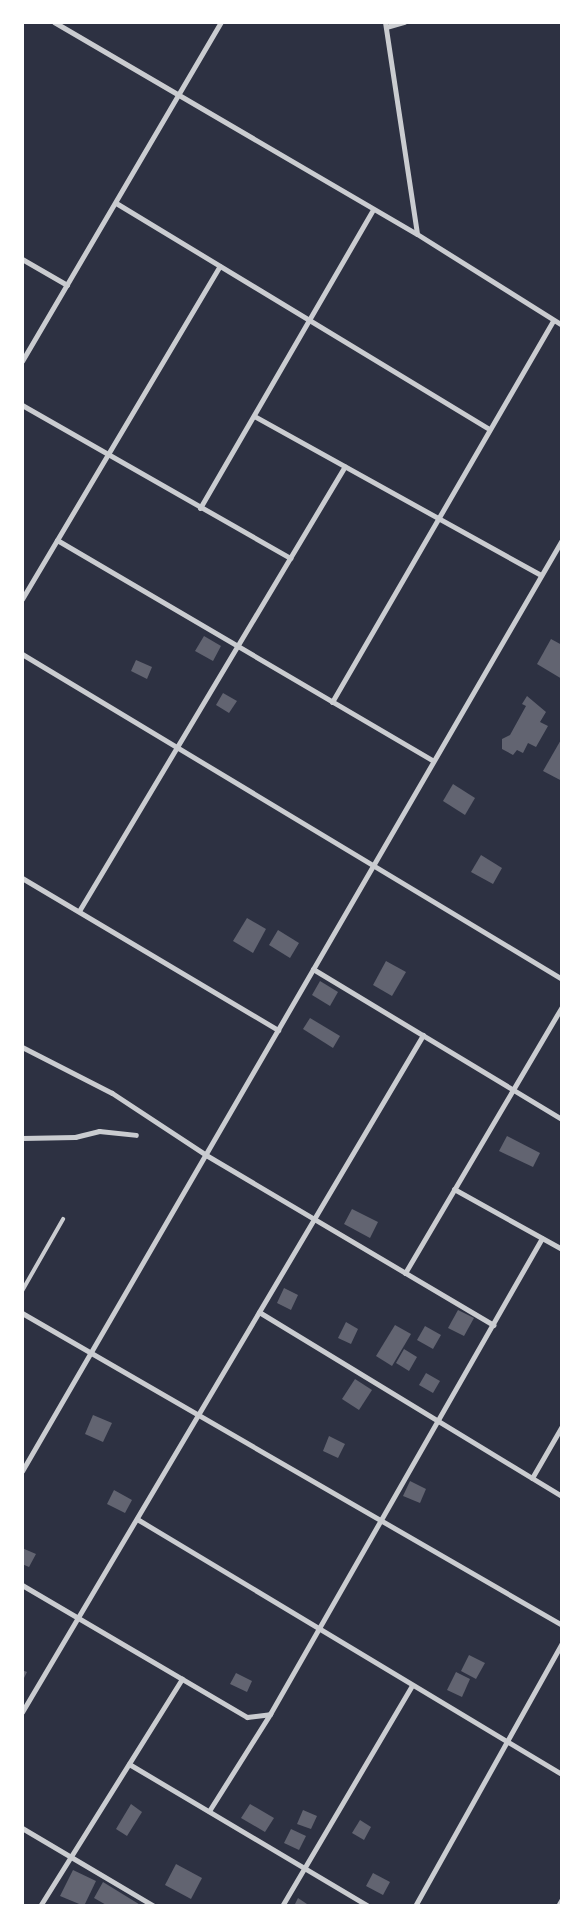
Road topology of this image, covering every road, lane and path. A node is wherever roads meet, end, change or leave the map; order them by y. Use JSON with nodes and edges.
{"nodes":[{"id":1,"x":54,"y":22,"type":"edge"},
{"id":2,"x":221,"y":22,"type":"edge"},
{"id":3,"x":404,"y":22,"type":"edge"},
{"id":4,"x":385,"y":25,"type":"edge"},
{"id":5,"x":179,"y":94,"type":"junction"},
{"id":6,"x":116,"y":203,"type":"junction"},
{"id":7,"x":372,"y":211,"type":"junction"},
{"id":8,"x":416,"y":234,"type":"junction"},
{"id":9,"x":22,"y":259,"type":"edge"},
{"id":10,"x":220,"y":266,"type":"junction"},
{"id":11,"x":67,"y":285,"type":"junction"},
{"id":12,"x":309,"y":320,"type":"junction"},
{"id":13,"x":553,"y":320,"type":"junction"},
{"id":14,"x":562,"y":325,"type":"edge"},
{"id":15,"x":22,"y":361,"type":"edge"},
{"id":16,"x":22,"y":405,"type":"edge"},
{"id":17,"x":254,"y":416,"type":"junction"},
{"id":18,"x":488,"y":428,"type":"junction"},
{"id":19,"x":109,"y":455,"type":"junction"},
{"id":20,"x":345,"y":466,"type":"junction"},
{"id":21,"x":200,"y":508,"type":"junction"},
{"id":22,"x":437,"y":518,"type":"junction"},
{"id":23,"x":57,"y":540,"type":"junction"},
{"id":24,"x":562,"y":540,"type":"edge"},
{"id":25,"x":290,"y":558,"type":"junction"},
{"id":26,"x":541,"y":575,"type":"junction"},
{"id":27,"x":22,"y":599,"type":"edge"},
{"id":28,"x":237,"y":646,"type":"junction"},
{"id":29,"x":22,"y":654,"type":"edge"},
{"id":30,"x":332,"y":702,"type":"junction"},
{"id":31,"x":176,"y":749,"type":"junction"},
{"id":32,"x":433,"y":762,"type":"junction"},
{"id":33,"x":373,"y":866,"type":"junction"},
{"id":34,"x":22,"y":878,"type":"edge"},
{"id":35,"x":79,"y":912,"type":"junction"},
{"id":36,"x":313,"y":969,"type":"junction"},
{"id":37,"x":562,"y":979,"type":"edge"},
{"id":38,"x":562,"y":1006,"type":"edge"},
{"id":39,"x":278,"y":1030,"type":"junction"},
{"id":40,"x":423,"y":1035,"type":"junction"},
{"id":41,"x":22,"y":1048,"type":"edge"},
{"id":42,"x":512,"y":1090,"type":"junction"},
{"id":43,"x":562,"y":1119,"type":"edge"},
{"id":44,"x":136,"y":1135,"type":"dead end"},
{"id":45,"x":22,"y":1138,"type":"edge"},
{"id":46,"x":206,"y":1155,"type":"junction"},
{"id":47,"x":454,"y":1189,"type":"junction"},
{"id":48,"x":63,"y":1219,"type":"dead end"},
{"id":49,"x":314,"y":1219,"type":"junction"},
{"id":50,"x":542,"y":1238,"type":"junction"},
{"id":51,"x":562,"y":1249,"type":"edge"},
{"id":52,"x":405,"y":1273,"type":"junction"},
{"id":53,"x":22,"y":1291,"type":"edge"},
{"id":54,"x":259,"y":1312,"type":"junction"},
{"id":55,"x":22,"y":1313,"type":"edge"},
{"id":56,"x":493,"y":1325,"type":"junction"},
{"id":57,"x":90,"y":1354,"type":"junction"},
{"id":58,"x":198,"y":1416,"type":"junction"},
{"id":59,"x":439,"y":1421,"type":"junction"},
{"id":60,"x":562,"y":1426,"type":"edge"},
{"id":61,"x":22,"y":1471,"type":"edge"},
{"id":62,"x":532,"y":1478,"type":"junction"},
{"id":63,"x":562,"y":1496,"type":"edge"},
{"id":64,"x":137,"y":1520,"type":"junction"},
{"id":65,"x":383,"y":1521,"type":"junction"},
{"id":66,"x":22,"y":1585,"type":"edge"},
{"id":67,"x":78,"y":1618,"type":"junction"},
{"id":68,"x":562,"y":1625,"type":"edge"},
{"id":69,"x":320,"y":1630,"type":"junction"},
{"id":70,"x":562,"y":1643,"type":"edge"},
{"id":71,"x":182,"y":1679,"type":"junction"},
{"id":72,"x":412,"y":1685,"type":"junction"},
{"id":73,"x":22,"y":1712,"type":"edge"},
{"id":74,"x":270,"y":1714,"type":"junction"},
{"id":75,"x":506,"y":1741,"type":"junction"},
{"id":76,"x":129,"y":1764,"type":"junction"},
{"id":77,"x":562,"y":1774,"type":"edge"},
{"id":78,"x":209,"y":1811,"type":"junction"},
{"id":79,"x":22,"y":1828,"type":"edge"},
{"id":80,"x":71,"y":1857,"type":"junction"},
{"id":81,"x":304,"y":1868,"type":"junction"},
{"id":82,"x":562,"y":1899,"type":"edge"},
{"id":83,"x":40,"y":1906,"type":"edge"},
{"id":84,"x":154,"y":1906,"type":"edge"},
{"id":85,"x":282,"y":1906,"type":"edge"},
{"id":86,"x":368,"y":1906,"type":"edge"},
{"id":87,"x":415,"y":1906,"type":"edge"},
{"id":88,"x":558,"y":1906,"type":"edge"}],
"edges":[{"from":1,"to":5,"type":"street"},
{"from":2,"to":5,"type":"street"},
{"from":3,"to":4,"type":"street"},
{"from":4,"to":8,"type":"street"},
{"from":5,"to":6,"type":"street"},
{"from":5,"to":7,"type":"street"},
{"from":6,"to":10,"type":"street"},
{"from":6,"to":11,"type":"street"},
{"from":7,"to":8,"type":"street"},
{"from":7,"to":12,"type":"street"},
{"from":8,"to":13,"type":"street"},
{"from":9,"to":11,"type":"street"},
{"from":10,"to":12,"type":"street"},
{"from":10,"to":19,"type":"street"},
{"from":11,"to":15,"type":"street"},
{"from":12,"to":17,"type":"street"},
{"from":12,"to":18,"type":"street"},
{"from":13,"to":14,"type":"street"},
{"from":13,"to":18,"type":"street"},
{"from":16,"to":19,"type":"street"},
{"from":17,"to":20,"type":"street"},
{"from":17,"to":21,"type":"street"},
{"from":18,"to":22,"type":"street"},
{"from":19,"to":21,"type":"street"},
{"from":19,"to":23,"type":"street"},
{"from":20,"to":22,"type":"street"},
{"from":20,"to":25,"type":"street"},
{"from":21,"to":25,"type":"street"},
{"from":22,"to":26,"type":"street"},
{"from":22,"to":30,"type":"street"},
{"from":23,"to":27,"type":"street"},
{"from":23,"to":28,"type":"street"},
{"from":24,"to":26,"type":"street"},
{"from":25,"to":28,"type":"street"},
{"from":26,"to":32,"type":"street"},
{"from":28,"to":30,"type":"street"},
{"from":28,"to":31,"type":"street"},
{"from":29,"to":31,"type":"street"},
{"from":30,"to":32,"type":"street"},
{"from":31,"to":33,"type":"street"},
{"from":31,"to":35,"type":"street"},
{"from":32,"to":33,"type":"street"},
{"from":33,"to":36,"type":"street"},
{"from":33,"to":37,"type":"street"},
{"from":34,"to":35,"type":"street"},
{"from":35,"to":39,"type":"street"},
{"from":36,"to":39,"type":"street"},
{"from":36,"to":40,"type":"street"},
{"from":38,"to":42,"type":"street"},
{"from":39,"to":46,"type":"street"},
{"from":40,"to":42,"type":"street"},
{"from":40,"to":49,"type":"street"},
{"from":41,"to":46,"type":"street"},
{"from":42,"to":43,"type":"street"},
{"from":42,"to":47,"type":"street"},
{"from":44,"to":45,"type":"street"},
{"from":46,"to":49,"type":"street"},
{"from":46,"to":57,"type":"street"},
{"from":47,"to":50,"type":"street"},
{"from":47,"to":52,"type":"street"},
{"from":48,"to":53,"type":"lane"},
{"from":49,"to":52,"type":"street"},
{"from":49,"to":54,"type":"street"},
{"from":50,"to":51,"type":"street"},
{"from":50,"to":56,"type":"street"},
{"from":52,"to":56,"type":"street"},
{"from":54,"to":58,"type":"street"},
{"from":54,"to":59,"type":"street"},
{"from":55,"to":57,"type":"street"},
{"from":56,"to":59,"type":"street"},
{"from":57,"to":58,"type":"street"},
{"from":57,"to":61,"type":"street"},
{"from":58,"to":64,"type":"street"},
{"from":58,"to":65,"type":"street"},
{"from":59,"to":62,"type":"street"},
{"from":59,"to":65,"type":"street"},
{"from":60,"to":62,"type":"street"},
{"from":62,"to":63,"type":"street"},
{"from":64,"to":67,"type":"street"},
{"from":64,"to":69,"type":"street"},
{"from":65,"to":68,"type":"street"},
{"from":65,"to":69,"type":"street"},
{"from":66,"to":67,"type":"street"},
{"from":67,"to":71,"type":"street"},
{"from":67,"to":73,"type":"street"},
{"from":69,"to":72,"type":"street"},
{"from":69,"to":74,"type":"street"},
{"from":70,"to":75,"type":"street"},
{"from":71,"to":74,"type":"street"},
{"from":71,"to":76,"type":"street"},
{"from":72,"to":75,"type":"street"},
{"from":72,"to":81,"type":"street"},
{"from":74,"to":78,"type":"street"},
{"from":75,"to":77,"type":"street"},
{"from":75,"to":87,"type":"street"},
{"from":76,"to":78,"type":"street"},
{"from":76,"to":80,"type":"street"},
{"from":78,"to":81,"type":"street"},
{"from":79,"to":80,"type":"street"},
{"from":80,"to":83,"type":"street"},
{"from":80,"to":84,"type":"street"},
{"from":81,"to":85,"type":"street"},
{"from":81,"to":86,"type":"street"},
{"from":82,"to":88,"type":"street"}]}
